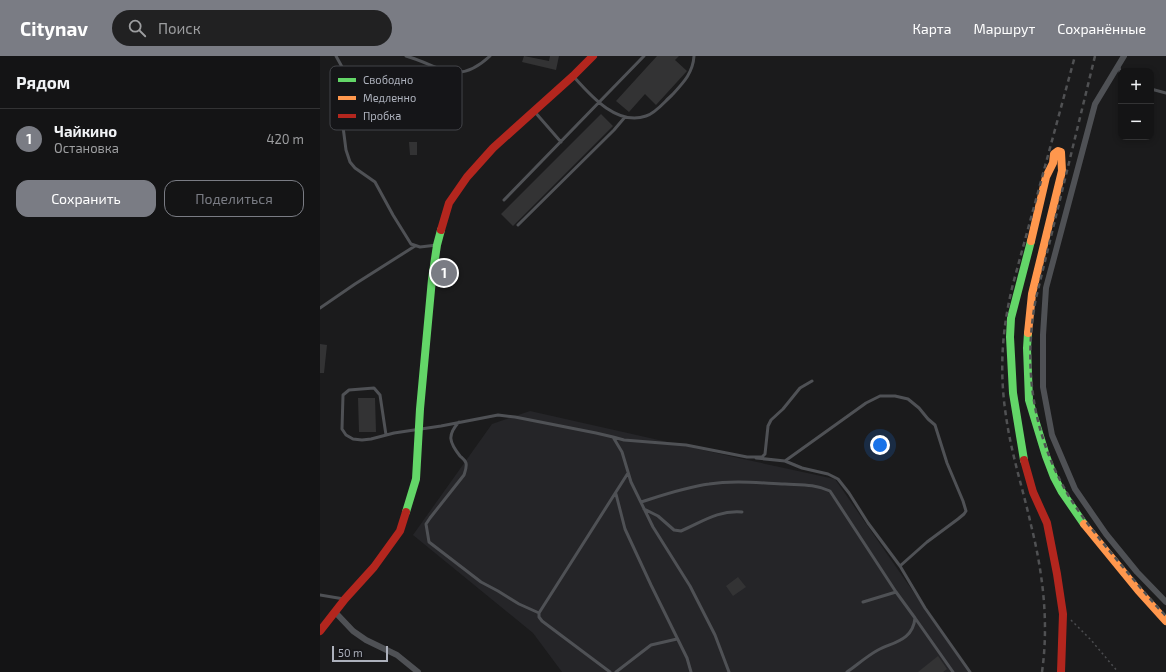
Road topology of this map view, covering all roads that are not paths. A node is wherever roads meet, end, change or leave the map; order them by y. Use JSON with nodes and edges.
{"nodes":[{"id":1,"x":336,"y":56,"type":"edge"},
{"id":2,"x":406,"y":56,"type":"edge"},
{"id":3,"x":490,"y":56,"type":"edge"},
{"id":4,"x":593,"y":56,"type":"edge"},
{"id":5,"x":644,"y":56,"type":"edge"},
{"id":6,"x":694,"y":56,"type":"edge"},
{"id":7,"x":1124,"y":56,"type":"edge"},
{"id":8,"x":1119,"y":65,"type":"junction"},
{"id":9,"x":341,"y":66,"type":"edge"},
{"id":10,"x":433,"y":66,"type":"edge"},
{"id":11,"x":1120,"y":68,"type":"edge"},
{"id":12,"x":462,"y":72,"type":"edge"},
{"id":13,"x":573,"y":76,"type":"junction"},
{"id":14,"x":1154,"y":90,"type":"edge"},
{"id":15,"x":1166,"y":93,"type":"edge"},
{"id":16,"x":599,"y":103,"type":"junction"},
{"id":17,"x":534,"y":111,"type":"junction"},
{"id":18,"x":625,"y":117,"type":"junction"},
{"id":19,"x":343,"y":130,"type":"edge"},
{"id":20,"x":561,"y":142,"type":"junction"},
{"id":21,"x":504,"y":200,"type":"dead end"},
{"id":22,"x":518,"y":225,"type":"dead end"},
{"id":23,"x":437,"y":245,"type":"junction"},
{"id":24,"x":415,"y":246,"type":"junction"},
{"id":25,"x":320,"y":308,"type":"edge"},
{"id":26,"x":812,"y":381,"type":"dead end"},
{"id":27,"x":459,"y":422,"type":"junction"},
{"id":28,"x":419,"y":429,"type":"junction"},
{"id":29,"x":386,"y":435,"type":"junction"},
{"id":30,"x":613,"y":437,"type":"junction"},
{"id":31,"x":756,"y":458,"type":"junction"},
{"id":32,"x":785,"y":461,"type":"junction"},
{"id":33,"x":628,"y":473,"type":"junction"},
{"id":34,"x":616,"y":494,"type":"junction"},
{"id":35,"x":641,"y":502,"type":"junction"},
{"id":36,"x":644,"y":509,"type":"junction"},
{"id":37,"x":742,"y":512,"type":"dead end"},
{"id":38,"x":900,"y":566,"type":"junction"},
{"id":39,"x":896,"y":592,"type":"junction"},
{"id":40,"x":320,"y":595,"type":"edge"},
{"id":41,"x":345,"y":599,"type":"junction"},
{"id":42,"x":863,"y":602,"type":"dead end"},
{"id":43,"x":1166,"y":602,"type":"edge"},
{"id":44,"x":336,"y":612,"type":"junction"},
{"id":45,"x":539,"y":613,"type":"junction"},
{"id":46,"x":915,"y":618,"type":"junction"},
{"id":47,"x":1166,"y":621,"type":"edge"},
{"id":48,"x":320,"y":631,"type":"edge"},
{"id":49,"x":677,"y":639,"type":"junction"},
{"id":50,"x":418,"y":672,"type":"edge"},
{"id":51,"x":610,"y":672,"type":"edge"},
{"id":52,"x":616,"y":672,"type":"edge"},
{"id":53,"x":691,"y":672,"type":"edge"},
{"id":54,"x":729,"y":672,"type":"edge"},
{"id":55,"x":848,"y":672,"type":"edge"},
{"id":56,"x":953,"y":672,"type":"edge"},
{"id":57,"x":970,"y":672,"type":"edge"},
{"id":58,"x":1061,"y":672,"type":"edge"}],
"edges":[{"from":1,"to":9,"type":"lane"},
{"from":2,"to":10,"type":"lane"},
{"from":3,"to":12,"type":"lane"},
{"from":4,"to":13,"type":"street"},
{"from":5,"to":16,"type":"lane"},
{"from":6,"to":18,"type":"lane"},
{"from":7,"to":8,"type":"street"},
{"from":8,"to":11,"type":"lane"},
{"from":8,"to":43,"type":"street"},
{"from":13,"to":16,"type":"lane"},
{"from":13,"to":17,"type":"street"},
{"from":14,"to":15,"type":"lane"},
{"from":16,"to":18,"type":"lane"},
{"from":16,"to":20,"type":"lane"},
{"from":17,"to":20,"type":"lane"},
{"from":17,"to":23,"type":"street"},
{"from":18,"to":22,"type":"lane"},
{"from":19,"to":24,"type":"lane"},
{"from":20,"to":21,"type":"lane"},
{"from":23,"to":24,"type":"lane"},
{"from":23,"to":28,"type":"street"},
{"from":24,"to":25,"type":"lane"},
{"from":26,"to":31,"type":"lane"},
{"from":27,"to":28,"type":"lane"},
{"from":27,"to":30,"type":"lane"},
{"from":27,"to":45,"type":"lane"},
{"from":28,"to":29,"type":"lane"},
{"from":28,"to":41,"type":"street"},
{"from":29,"to":29,"type":"lane"},
{"from":30,"to":31,"type":"lane"},
{"from":30,"to":33,"type":"lane"},
{"from":31,"to":32,"type":"lane"},
{"from":32,"to":38,"type":"lane"},
{"from":32,"to":38,"type":"lane"},
{"from":33,"to":34,"type":"lane"},
{"from":33,"to":35,"type":"lane"},
{"from":34,"to":45,"type":"lane"},
{"from":34,"to":49,"type":"lane"},
{"from":35,"to":36,"type":"lane"},
{"from":35,"to":39,"type":"lane"},
{"from":36,"to":37,"type":"lane"},
{"from":36,"to":54,"type":"lane"},
{"from":38,"to":57,"type":"lane"},
{"from":39,"to":42,"type":"lane"},
{"from":39,"to":46,"type":"lane"},
{"from":40,"to":41,"type":"lane"},
{"from":41,"to":44,"type":"street"},
{"from":44,"to":48,"type":"street"},
{"from":44,"to":50,"type":"street"},
{"from":45,"to":51,"type":"lane"},
{"from":46,"to":55,"type":"lane"},
{"from":46,"to":56,"type":"lane"},
{"from":47,"to":58,"type":"street"},
{"from":49,"to":52,"type":"lane"},
{"from":49,"to":53,"type":"lane"}]}
